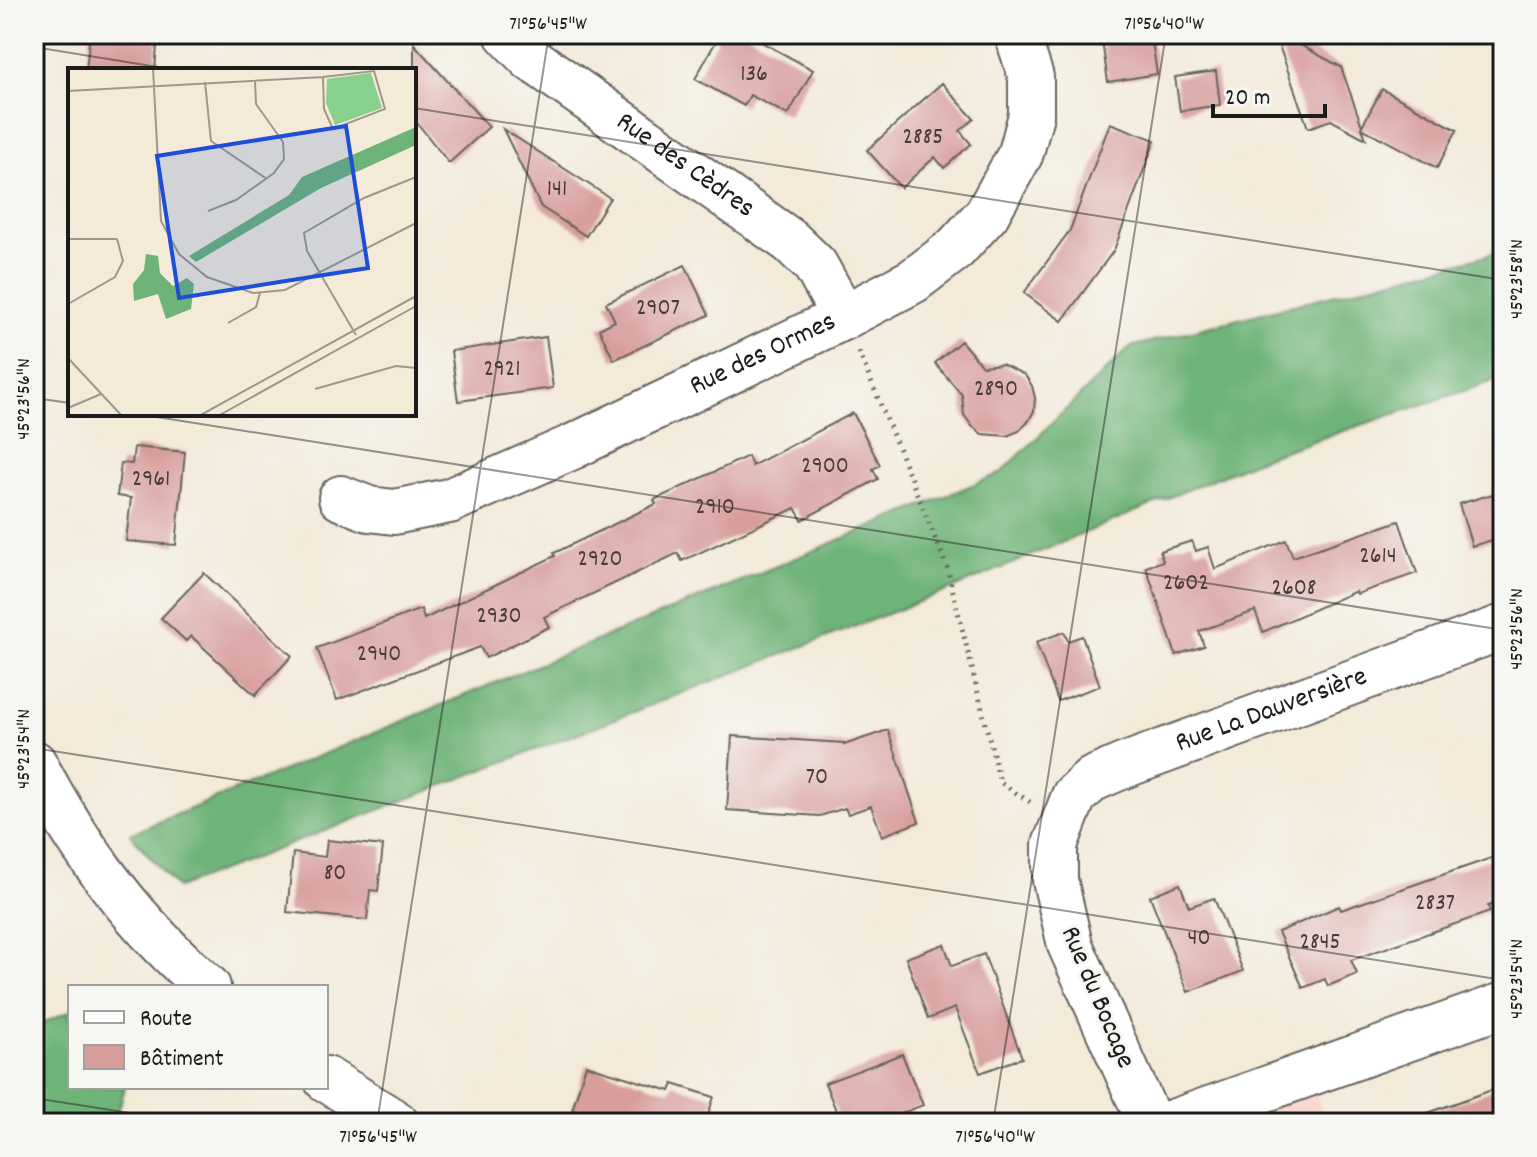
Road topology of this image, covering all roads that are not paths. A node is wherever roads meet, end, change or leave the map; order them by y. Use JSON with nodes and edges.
{"nodes":[{"id":1,"x":507,"y":34,"type":"edge"},
{"id":2,"x":1017,"y":34,"type":"edge"},
{"id":3,"x":844,"y":317,"type":"junction"},
{"id":4,"x":341,"y":498,"type":"dead end"},
{"id":5,"x":1503,"y":627,"type":"edge"},
{"id":6,"x":34,"y":763,"type":"edge"},
{"id":7,"x":1062,"y":822,"type":"joint"},
{"id":8,"x":206,"y":985,"type":"edge"},
{"id":9,"x":1503,"y":1005,"type":"edge"},
{"id":10,"x":328,"y":1080,"type":"edge"},
{"id":11,"x":396,"y":1123,"type":"edge"},
{"id":12,"x":1150,"y":1123,"type":"edge"},
{"id":13,"x":1170,"y":1123,"type":"edge"}],
"edges":[{"from":1,"to":3,"type":"street","name":"Rue des Cèdres"},
{"from":2,"to":3,"type":"street","name":"Rue des Ormes"},
{"from":3,"to":4,"type":"street","name":"Rue des Ormes"},
{"from":5,"to":7,"type":"street","name":"Rue La Dauversière"},
{"from":6,"to":8,"type":"street"},
{"from":7,"to":12,"type":"street","name":"Rue du Bocage"},
{"from":9,"to":13,"type":"street"},
{"from":10,"to":11,"type":"street"}]}
